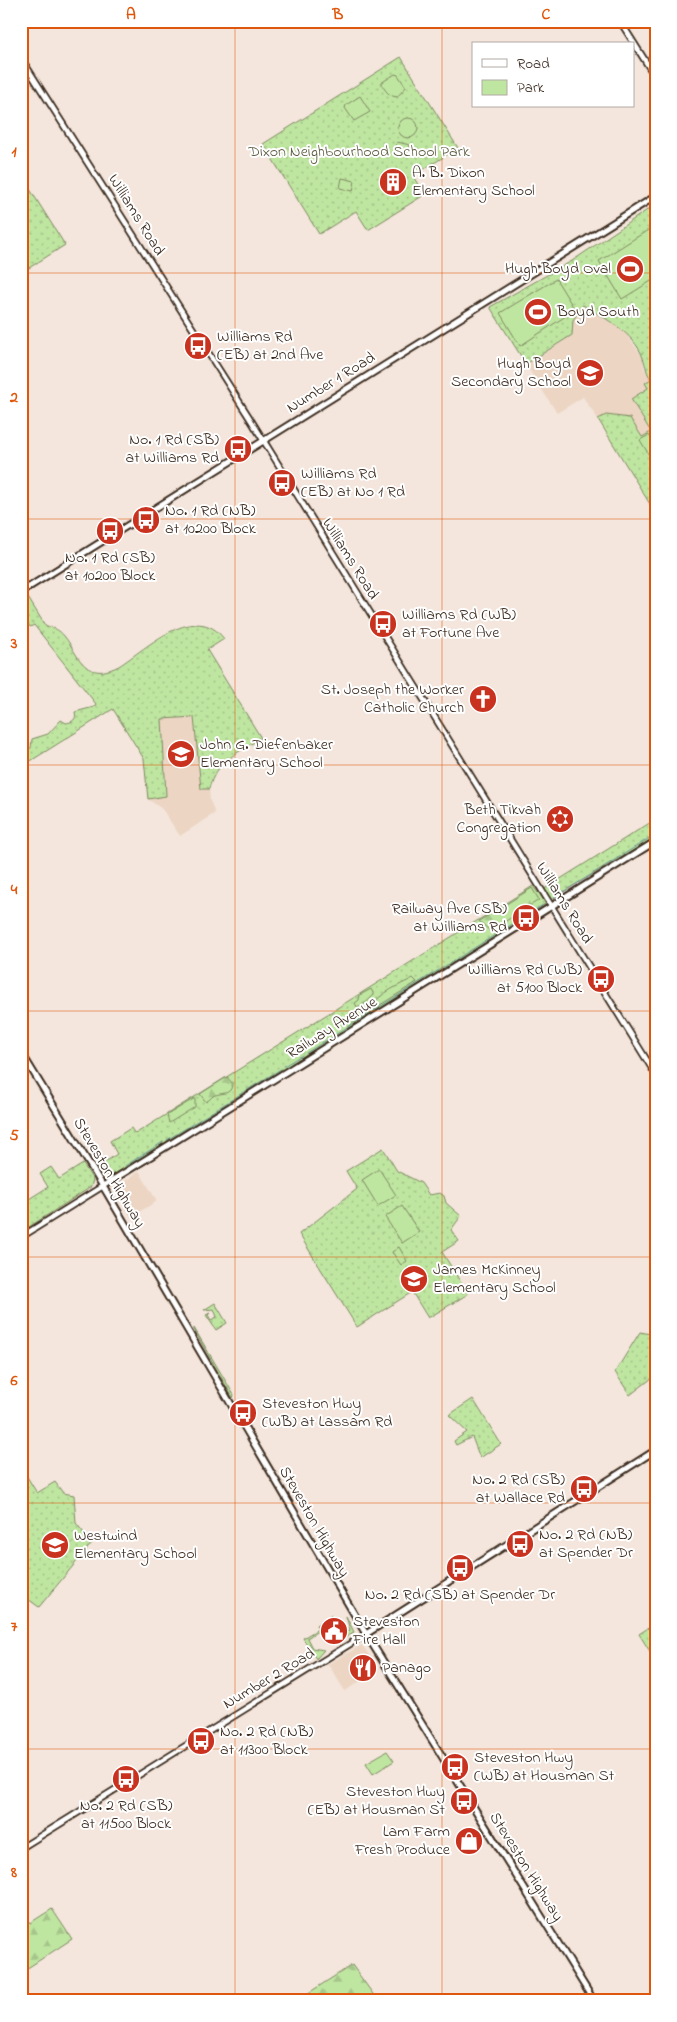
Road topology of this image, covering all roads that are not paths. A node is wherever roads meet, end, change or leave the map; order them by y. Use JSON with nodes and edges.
{"nodes":[{"id":1,"x":620,"y":21,"type":"edge"},
{"id":2,"x":633,"y":42,"type":"edge"},
{"id":3,"x":634,"y":43,"type":"edge"},
{"id":4,"x":21,"y":58,"type":"edge"},
{"id":5,"x":656,"y":78,"type":"edge"},
{"id":6,"x":656,"y":196,"type":"edge"},
{"id":7,"x":262,"y":440,"type":"junction"},
{"id":8,"x":21,"y":592,"type":"edge"},
{"id":9,"x":656,"y":841,"type":"edge"},
{"id":10,"x":551,"y":906,"type":"junction"},
{"id":11,"x":21,"y":1052,"type":"edge"},
{"id":12,"x":656,"y":1075,"type":"edge"},
{"id":13,"x":104,"y":1186,"type":"junction"},
{"id":14,"x":21,"y":1237,"type":"edge"},
{"id":15,"x":656,"y":1450,"type":"edge"},
{"id":16,"x":366,"y":1634,"type":"junction"},
{"id":17,"x":21,"y":1848,"type":"edge"},
{"id":18,"x":594,"y":2001,"type":"edge"}],
"edges":[{"from":1,"to":2,"type":"street"},
{"from":3,"to":5,"type":"street"},
{"from":4,"to":7,"type":"street","name":"Williams Road"},
{"from":6,"to":7,"type":"main road","name":"Number 1 Road"},
{"from":7,"to":8,"type":"main road","name":"Number 1 Road"},
{"from":7,"to":10,"type":"street","name":"Williams Road"},
{"from":9,"to":10,"type":"main road","name":"Railway Avenue"},
{"from":10,"to":12,"type":"street","name":"Williams Road"},
{"from":10,"to":13,"type":"main road","name":"Railway Avenue"},
{"from":11,"to":13,"type":"main road","name":"Steveston Highway"},
{"from":13,"to":14,"type":"street","name":"Railway Avenue"},
{"from":13,"to":16,"type":"main road","name":"Steveston Highway"},
{"from":15,"to":16,"type":"main road","name":"Number 2 Road"},
{"from":16,"to":17,"type":"street","name":"Number 2 Road"},
{"from":16,"to":18,"type":"main road","name":"Steveston Highway"}]}
